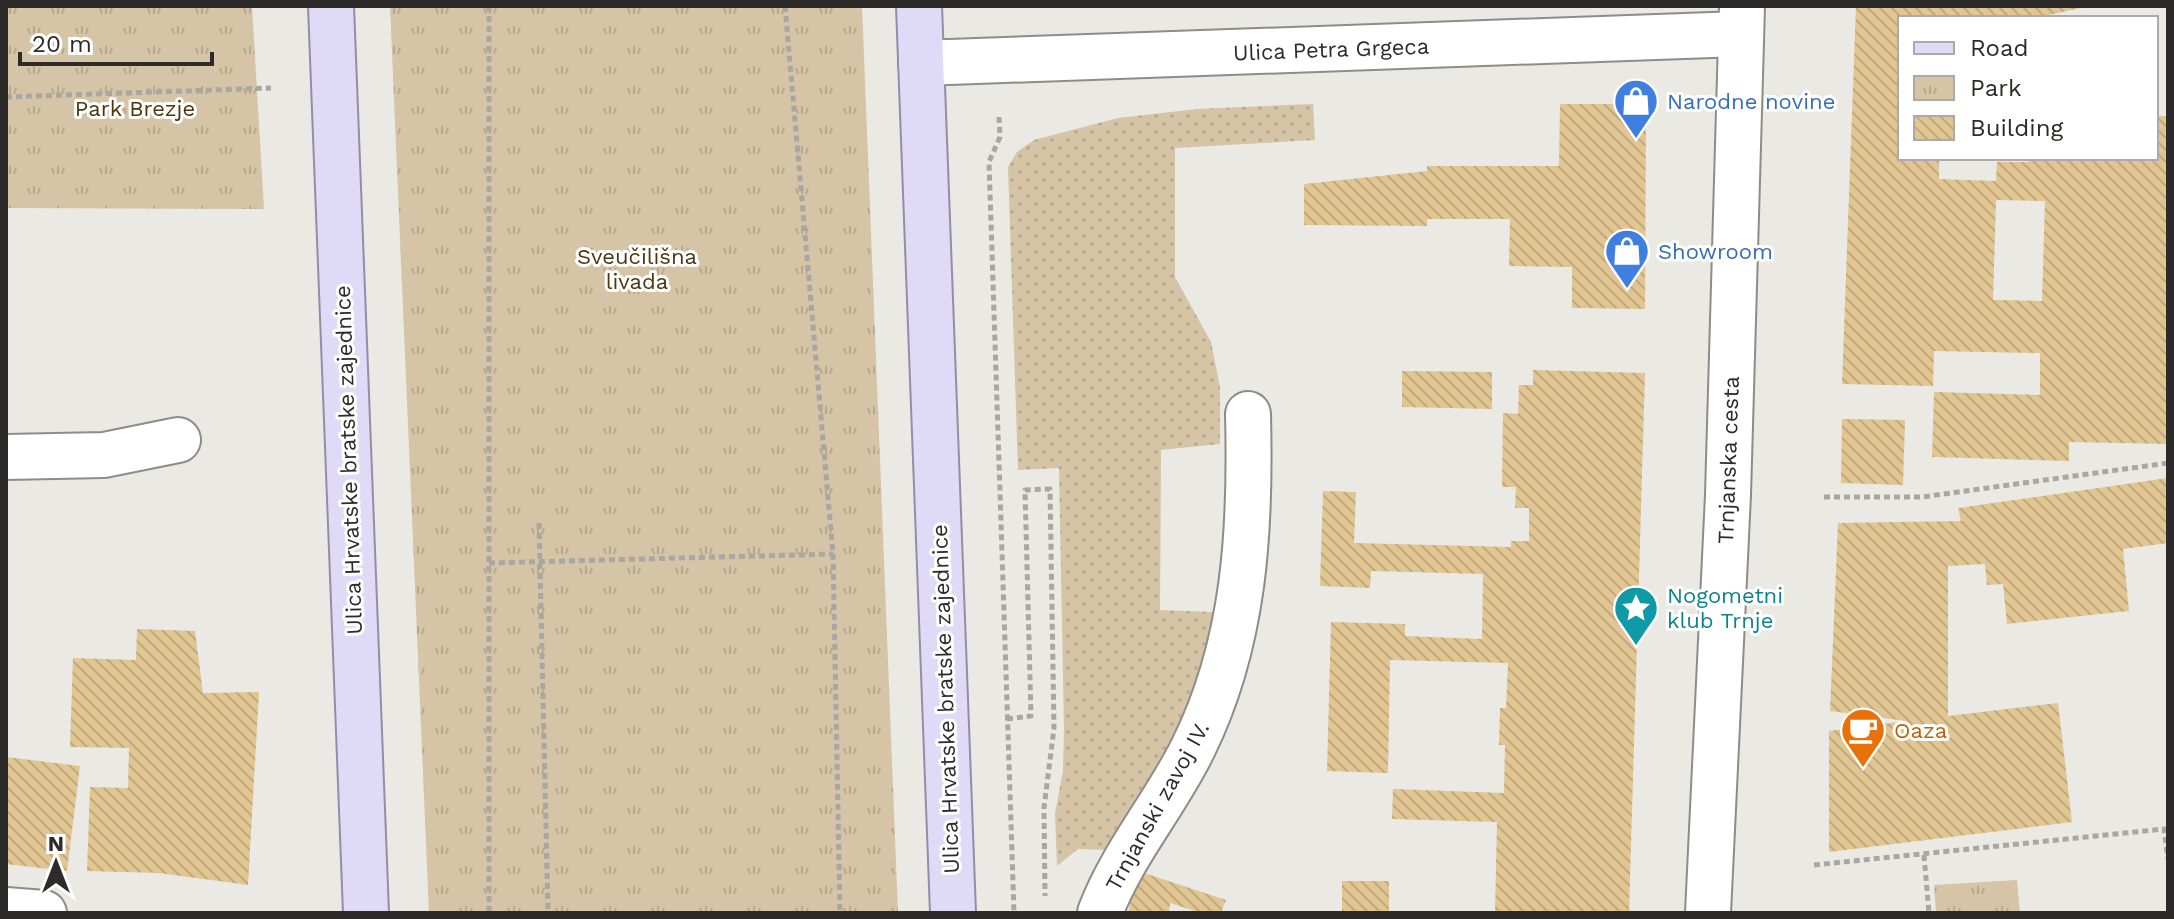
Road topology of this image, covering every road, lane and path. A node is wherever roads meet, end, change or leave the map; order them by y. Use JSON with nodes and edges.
{"nodes":[{"id":1,"x":331,"y":6,"type":"edge"},
{"id":2,"x":489,"y":6,"type":"edge"},
{"id":3,"x":785,"y":6,"type":"edge"},
{"id":4,"x":919,"y":6,"type":"edge"},
{"id":5,"x":1741,"y":20,"type":"edge"},
{"id":6,"x":921,"y":63,"type":"junction"},
{"id":7,"x":271,"y":88,"type":"dead end"},
{"id":8,"x":6,"y":97,"type":"edge"},
{"id":9,"x":1000,"y":123,"type":"dead end"},
{"id":10,"x":1248,"y":414,"type":"dead end"},
{"id":11,"x":178,"y":440,"type":"dead end"},
{"id":12,"x":6,"y":457,"type":"edge"},
{"id":13,"x":2168,"y":463,"type":"edge"},
{"id":14,"x":1824,"y":497,"type":"dead end"},
{"id":15,"x":539,"y":523,"type":"dead end"},
{"id":16,"x":833,"y":554,"type":"junction"},
{"id":17,"x":539,"y":562,"type":"junction"},
{"id":18,"x":489,"y":563,"type":"junction"},
{"id":19,"x":1007,"y":719,"type":"junction"},
{"id":20,"x":2166,"y":828,"type":"edge"},
{"id":21,"x":1924,"y":855,"type":"junction"},
{"id":22,"x":2168,"y":859,"type":"edge"},
{"id":23,"x":1814,"y":865,"type":"dead end"},
{"id":24,"x":1045,"y":899,"type":"dead end"},
{"id":25,"x":6,"y":910,"type":"edge"},
{"id":26,"x":44,"y":913,"type":"edge"},
{"id":27,"x":366,"y":913,"type":"edge"},
{"id":28,"x":489,"y":913,"type":"edge"},
{"id":29,"x":548,"y":913,"type":"edge"},
{"id":30,"x":840,"y":913,"type":"edge"},
{"id":31,"x":953,"y":913,"type":"edge"},
{"id":32,"x":1014,"y":913,"type":"edge"},
{"id":33,"x":1100,"y":913,"type":"edge"},
{"id":34,"x":1708,"y":913,"type":"edge"},
{"id":35,"x":1929,"y":913,"type":"edge"}],
"edges":[{"from":1,"to":27,"type":"main road","name":"Ulica Hrvatske bratske zajednice"},
{"from":2,"to":18,"type":"path"},
{"from":3,"to":16,"type":"path"},
{"from":4,"to":6,"type":"main road","name":"Ulica Hrvatske bratske zajednice"},
{"from":5,"to":6,"type":"street","name":"Ulica Petra Grgeca"},
{"from":5,"to":34,"type":"street","name":"Trnjanska cesta"},
{"from":6,"to":31,"type":"main road","name":"Ulica Hrvatske bratske zajednice"},
{"from":7,"to":8,"type":"path"},
{"from":9,"to":19,"type":"path"},
{"from":10,"to":33,"type":"street","name":"Trnjanski zavoj IV."},
{"from":11,"to":12,"type":"street"},
{"from":13,"to":14,"type":"path"},
{"from":15,"to":17,"type":"path"},
{"from":16,"to":17,"type":"path"},
{"from":16,"to":30,"type":"path"},
{"from":17,"to":18,"type":"path"},
{"from":17,"to":29,"type":"path"},
{"from":18,"to":28,"type":"path"},
{"from":19,"to":24,"type":"path"},
{"from":19,"to":32,"type":"path"},
{"from":20,"to":21,"type":"path"},
{"from":20,"to":22,"type":"path"},
{"from":21,"to":23,"type":"path"},
{"from":21,"to":35,"type":"path"},
{"from":25,"to":26,"type":"street"}]}
